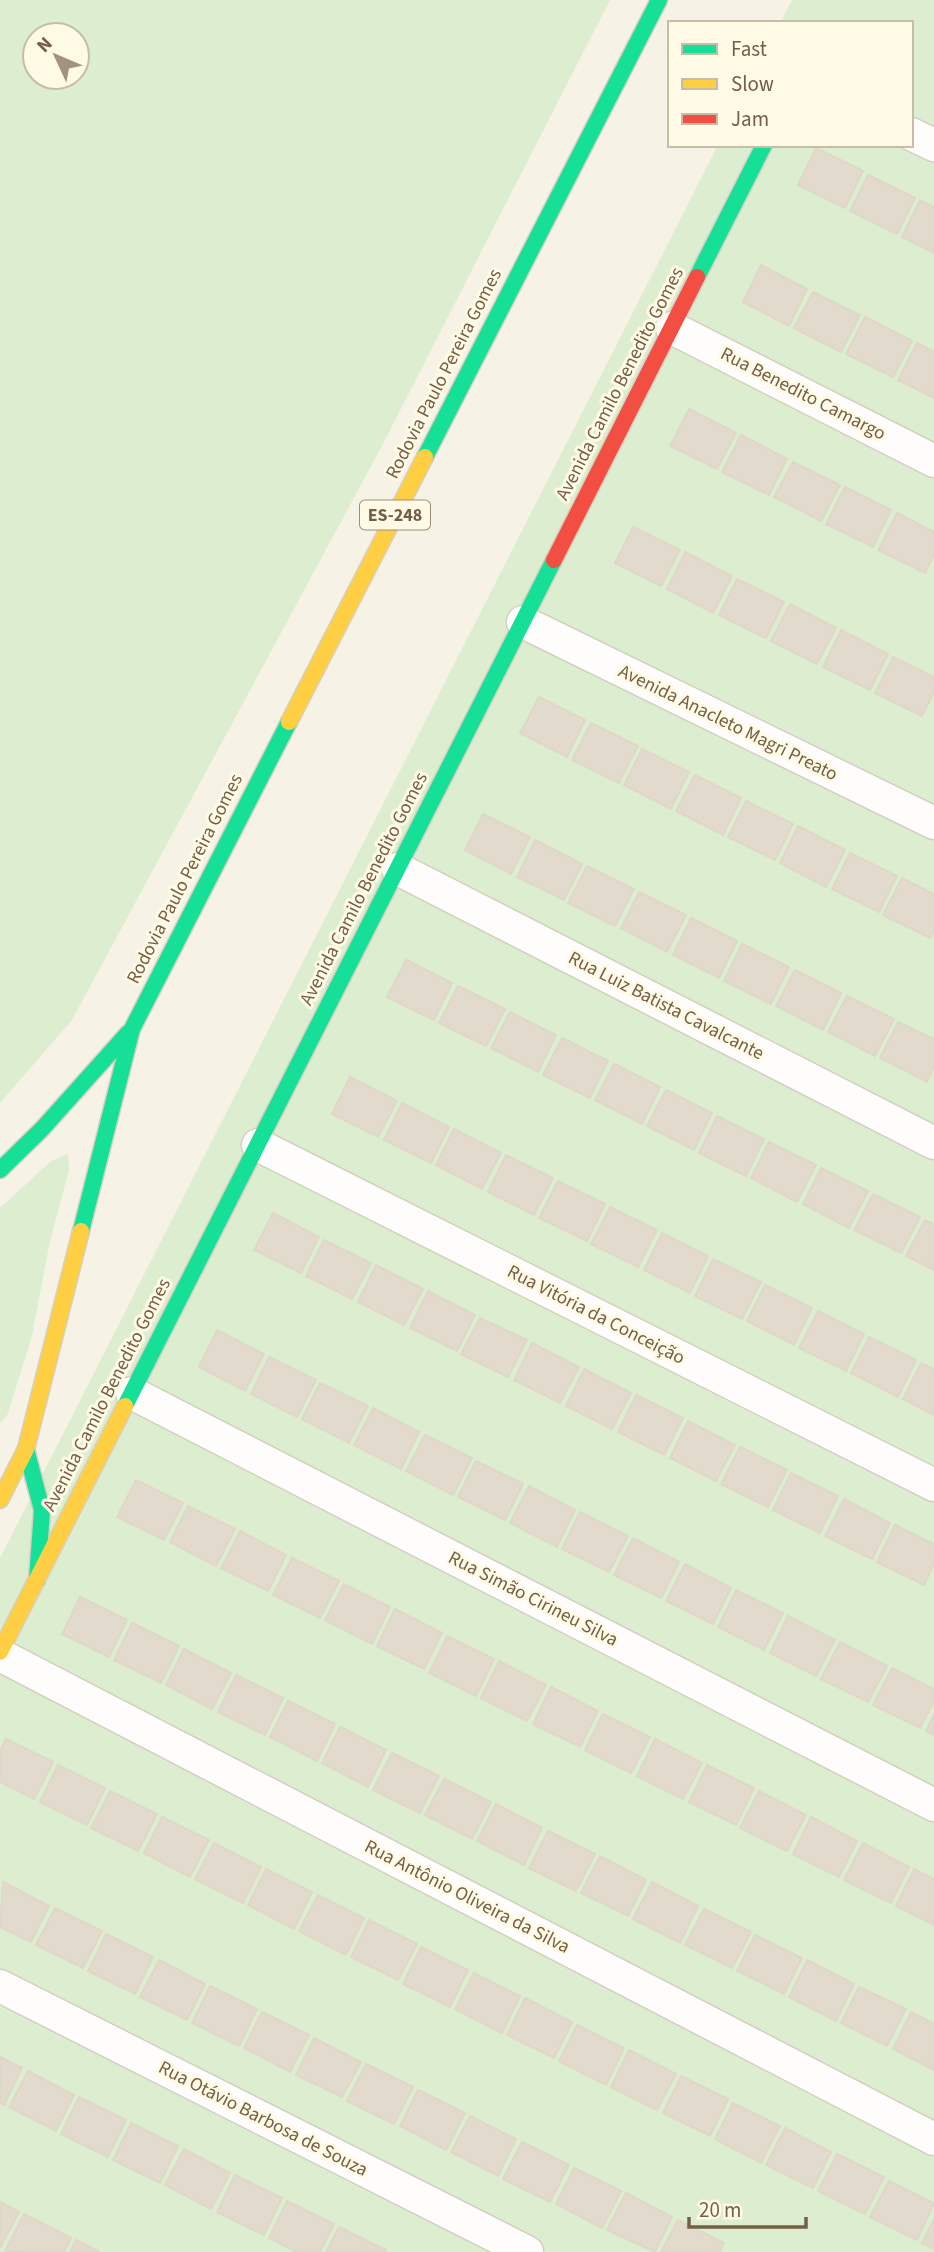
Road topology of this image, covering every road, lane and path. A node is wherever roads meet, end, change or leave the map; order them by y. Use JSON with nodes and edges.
{"nodes":[{"id":1,"x":659,"y":0,"type":"edge"},
{"id":2,"x":913,"y":135,"type":"edge"},
{"id":3,"x":934,"y":145,"type":"edge"},
{"id":4,"x":763,"y":147,"type":"edge"},
{"id":5,"x":672,"y":328,"type":"junction"},
{"id":6,"x":934,"y":461,"type":"edge"},
{"id":7,"x":523,"y":622,"type":"junction"},
{"id":8,"x":934,"y":824,"type":"edge"},
{"id":9,"x":398,"y":869,"type":"junction"},
{"id":10,"x":132,"y":1029,"type":"junction"},
{"id":11,"x":934,"y":1143,"type":"edge"},
{"id":12,"x":258,"y":1145,"type":"junction"},
{"id":13,"x":0,"y":1170,"type":"edge"},
{"id":14,"x":132,"y":1392,"type":"junction"},
{"id":15,"x":26,"y":1449,"type":"junction"},
{"id":16,"x":934,"y":1485,"type":"edge"},
{"id":17,"x":0,"y":1500,"type":"edge"},
{"id":18,"x":37,"y":1580,"type":"junction"},
{"id":19,"x":0,"y":1653,"type":"edge"},
{"id":20,"x":934,"y":1805,"type":"edge"},
{"id":21,"x":0,"y":1986,"type":"edge"},
{"id":22,"x":934,"y":2139,"type":"edge"},
{"id":23,"x":527,"y":2252,"type":"edge"}],
"edges":[{"from":1,"to":10,"type":"main road","name":"Rodovia Paulo Pereira Gomes","number":"ES-248"},
{"from":2,"to":3,"type":"street"},
{"from":4,"to":5,"type":"main road","name":"Avenida Camilo Benedito Gomes"},
{"from":5,"to":6,"type":"street","name":"Rua Benedito Camargo"},
{"from":5,"to":7,"type":"main road","name":"Avenida Camilo Benedito Gomes"},
{"from":7,"to":8,"type":"street","name":"Avenida Anacleto Magri Preato"},
{"from":7,"to":9,"type":"main road","name":"Avenida Camilo Benedito Gomes"},
{"from":9,"to":11,"type":"street","name":"Rua Luiz Batista Cavalcante"},
{"from":9,"to":12,"type":"main road","name":"Avenida Camilo Benedito Gomes"},
{"from":10,"to":13,"type":"main road"},
{"from":10,"to":15,"type":"main road"},
{"from":12,"to":14,"type":"main road","name":"Avenida Camilo Benedito Gomes"},
{"from":12,"to":16,"type":"street","name":"Rua Vitória da Conceição"},
{"from":14,"to":18,"type":"main road","name":"Avenida Camilo Benedito Gomes"},
{"from":14,"to":20,"type":"street","name":"Rua Simão Cirineu Silva"},
{"from":15,"to":17,"type":"main road"},
{"from":15,"to":18,"type":"main road"},
{"from":18,"to":19,"type":"main road","name":"Avenida Camilo Benedito Gomes"},
{"from":19,"to":22,"type":"street","name":"Rua Antônio Oliveira da Silva"},
{"from":21,"to":23,"type":"street","name":"Rua Otávio Barbosa de Souza"}]}
